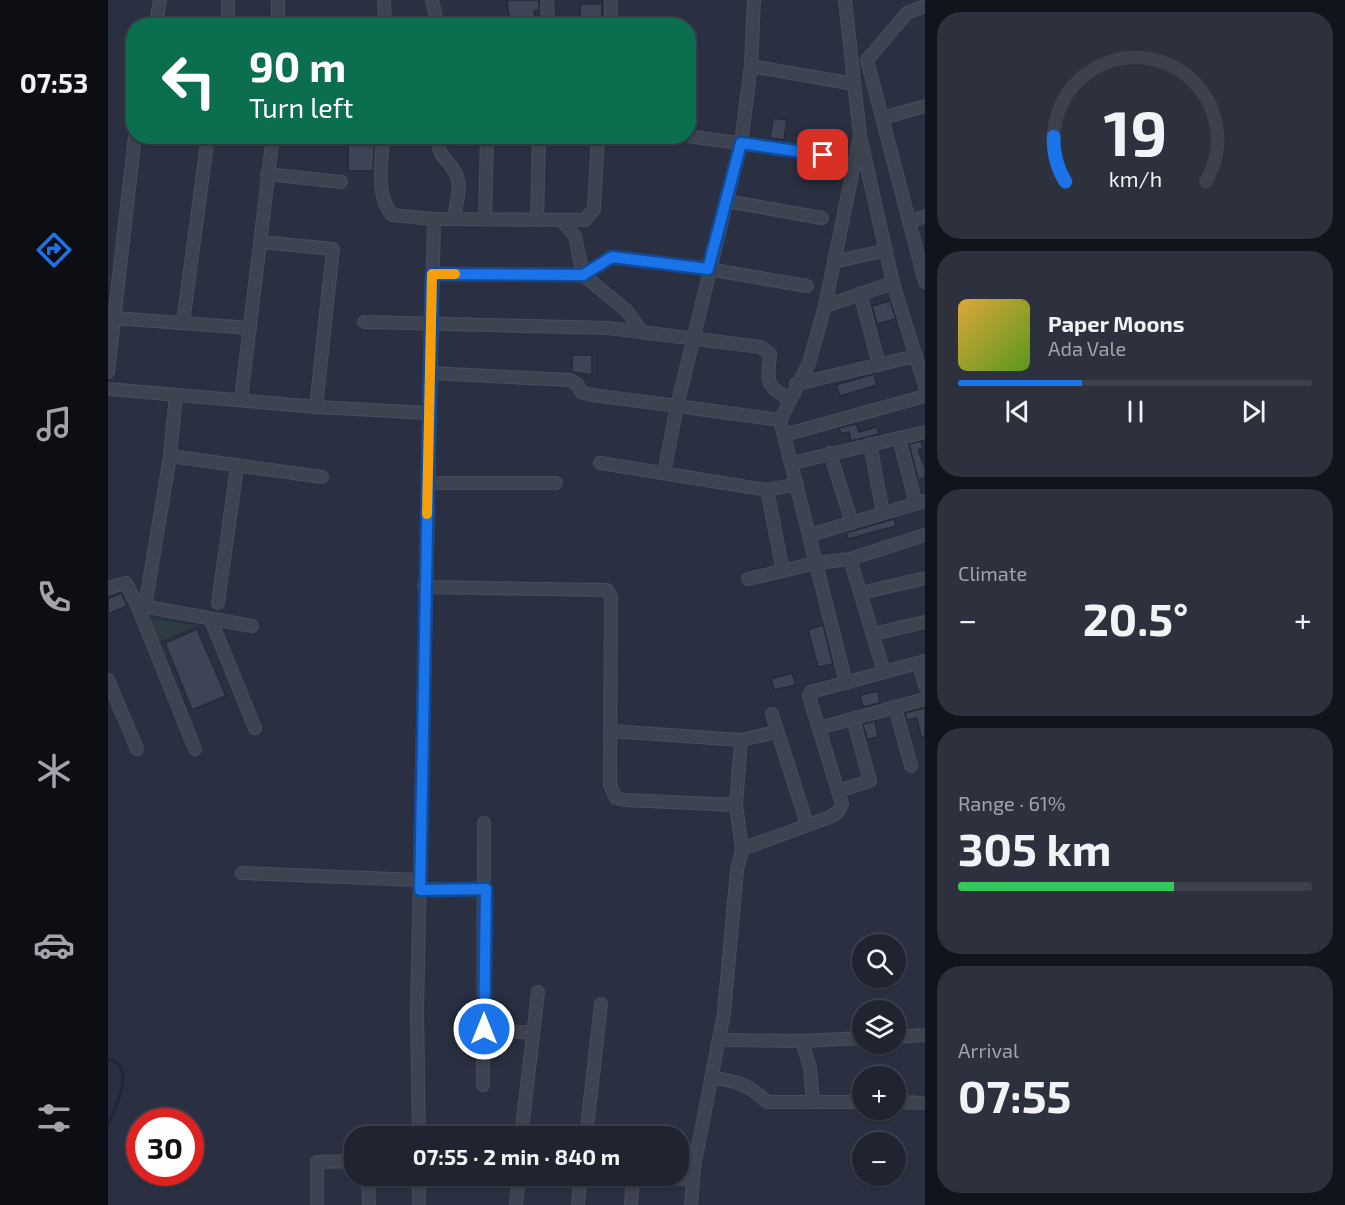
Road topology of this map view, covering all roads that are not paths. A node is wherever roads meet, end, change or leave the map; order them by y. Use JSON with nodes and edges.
{"nodes":[{"id":1,"x":160,"y":0,"type":"edge"},
{"id":2,"x":228,"y":0,"type":"edge"},
{"id":3,"x":278,"y":0,"type":"edge"},
{"id":4,"x":384,"y":0,"type":"edge"},
{"id":5,"x":432,"y":0,"type":"edge"},
{"id":6,"x":547,"y":0,"type":"edge"},
{"id":7,"x":611,"y":0,"type":"edge"},
{"id":8,"x":754,"y":0,"type":"edge"},
{"id":9,"x":845,"y":0,"type":"edge"},
{"id":10,"x":925,"y":6,"type":"edge"},
{"id":11,"x":157,"y":18,"type":"dead end"},
{"id":12,"x":228,"y":18,"type":"edge"},
{"id":13,"x":278,"y":18,"type":"edge"},
{"id":14,"x":385,"y":18,"type":"edge"},
{"id":15,"x":436,"y":18,"type":"edge"},
{"id":16,"x":548,"y":18,"type":"edge"},
{"id":17,"x":611,"y":18,"type":"edge"},
{"id":18,"x":751,"y":66,"type":"junction"},
{"id":19,"x":854,"y":84,"type":"junction"},
{"id":20,"x":925,"y":106,"type":"edge"},
{"id":21,"x":882,"y":118,"type":"junction"},
{"id":22,"x":860,"y":136,"type":"junction"},
{"id":23,"x":696,"y":137,"type":"edge"},
{"id":24,"x":741,"y":143,"type":"junction"},
{"id":25,"x":134,"y":144,"type":"edge"},
{"id":26,"x":207,"y":144,"type":"edge"},
{"id":27,"x":272,"y":144,"type":"edge"},
{"id":28,"x":383,"y":144,"type":"edge"},
{"id":29,"x":438,"y":144,"type":"edge"},
{"id":30,"x":487,"y":144,"type":"edge"},
{"id":31,"x":539,"y":144,"type":"edge"},
{"id":32,"x":598,"y":144,"type":"edge"},
{"id":33,"x":823,"y":155,"type":"dead end"},
{"id":34,"x":267,"y":174,"type":"junction"},
{"id":35,"x":341,"y":182,"type":"dead end"},
{"id":36,"x":726,"y":201,"type":"junction"},
{"id":37,"x":925,"y":216,"type":"edge"},
{"id":38,"x":822,"y":218,"type":"dead end"},
{"id":39,"x":434,"y":219,"type":"junction"},
{"id":40,"x":454,"y":219,"type":"junction"},
{"id":41,"x":485,"y":219,"type":"junction"},
{"id":42,"x":537,"y":220,"type":"junction"},
{"id":43,"x":562,"y":222,"type":"junction"},
{"id":44,"x":909,"y":222,"type":"junction"},
{"id":45,"x":261,"y":242,"type":"junction"},
{"id":46,"x":886,"y":250,"type":"junction"},
{"id":47,"x":834,"y":262,"type":"junction"},
{"id":48,"x":708,"y":269,"type":"junction"},
{"id":49,"x":432,"y":274,"type":"junction"},
{"id":50,"x":583,"y":275,"type":"junction"},
{"id":51,"x":925,"y":279,"type":"edge"},
{"id":52,"x":893,"y":283,"type":"junction"},
{"id":53,"x":807,"y":286,"type":"dead end"},
{"id":54,"x":860,"y":293,"type":"junction"},
{"id":55,"x":825,"y":306,"type":"junction"},
{"id":56,"x":114,"y":318,"type":"junction"},
{"id":57,"x":364,"y":322,"type":"dead end"},
{"id":58,"x":431,"y":322,"type":"junction"},
{"id":59,"x":183,"y":323,"type":"junction"},
{"id":60,"x":250,"y":328,"type":"junction"},
{"id":61,"x":642,"y":332,"type":"junction"},
{"id":62,"x":694,"y":338,"type":"junction"},
{"id":63,"x":916,"y":356,"type":"junction"},
{"id":64,"x":879,"y":365,"type":"junction"},
{"id":65,"x":108,"y":372,"type":"edge"},
{"id":66,"x":430,"y":373,"type":"junction"},
{"id":67,"x":796,"y":384,"type":"junction"},
{"id":68,"x":925,"y":386,"type":"edge"},
{"id":69,"x":108,"y":388,"type":"edge"},
{"id":70,"x":176,"y":394,"type":"junction"},
{"id":71,"x":925,"y":396,"type":"edge"},
{"id":72,"x":241,"y":399,"type":"junction"},
{"id":73,"x":789,"y":399,"type":"junction"},
{"id":74,"x":677,"y":406,"type":"junction"},
{"id":75,"x":316,"y":407,"type":"junction"},
{"id":76,"x":429,"y":413,"type":"junction"},
{"id":77,"x":780,"y":420,"type":"junction"},
{"id":78,"x":925,"y":432,"type":"edge"},
{"id":79,"x":784,"y":435,"type":"junction"},
{"id":80,"x":899,"y":438,"type":"junction"},
{"id":81,"x":870,"y":444,"type":"junction"},
{"id":82,"x":830,"y":453,"type":"junction"},
{"id":83,"x":170,"y":456,"type":"junction"},
{"id":84,"x":600,"y":462,"type":"dead end"},
{"id":85,"x":792,"y":463,"type":"junction"},
{"id":86,"x":237,"y":467,"type":"junction"},
{"id":87,"x":664,"y":473,"type":"junction"},
{"id":88,"x":322,"y":477,"type":"dead end"},
{"id":89,"x":429,"y":483,"type":"junction"},
{"id":90,"x":556,"y":483,"type":"dead end"},
{"id":91,"x":797,"y":484,"type":"junction"},
{"id":92,"x":767,"y":490,"type":"junction"},
{"id":93,"x":920,"y":502,"type":"edge"},
{"id":94,"x":883,"y":513,"type":"junction"},
{"id":95,"x":852,"y":523,"type":"junction"},
{"id":96,"x":810,"y":535,"type":"junction"},
{"id":97,"x":925,"y":535,"type":"edge"},
{"id":98,"x":850,"y":559,"type":"junction"},
{"id":99,"x":816,"y":563,"type":"junction"},
{"id":100,"x":783,"y":571,"type":"junction"},
{"id":101,"x":925,"y":578,"type":"edge"},
{"id":102,"x":748,"y":579,"type":"dead end"},
{"id":103,"x":424,"y":586,"type":"junction"},
{"id":104,"x":108,"y":588,"type":"edge"},
{"id":105,"x":861,"y":593,"type":"junction"},
{"id":106,"x":218,"y":603,"type":"dead end"},
{"id":107,"x":141,"y":606,"type":"junction"},
{"id":108,"x":211,"y":620,"type":"junction"},
{"id":109,"x":925,"y":622,"type":"edge"},
{"id":110,"x":252,"y":626,"type":"dead end"},
{"id":111,"x":873,"y":634,"type":"junction"},
{"id":112,"x":922,"y":662,"type":"edge"},
{"id":113,"x":884,"y":672,"type":"junction"},
{"id":114,"x":108,"y":680,"type":"edge"},
{"id":115,"x":846,"y":683,"type":"junction"},
{"id":116,"x":925,"y":686,"type":"edge"},
{"id":117,"x":925,"y":699,"type":"edge"},
{"id":118,"x":895,"y":707,"type":"junction"},
{"id":119,"x":772,"y":714,"type":"dead end"},
{"id":120,"x":854,"y":719,"type":"junction"},
{"id":121,"x":255,"y":728,"type":"dead end"},
{"id":122,"x":819,"y":728,"type":"junction"},
{"id":123,"x":611,"y":731,"type":"junction"},
{"id":124,"x":776,"y":732,"type":"junction"},
{"id":125,"x":741,"y":740,"type":"junction"},
{"id":126,"x":137,"y":749,"type":"dead end"},
{"id":127,"x":195,"y":749,"type":"dead end"},
{"id":128,"x":911,"y":766,"type":"dead end"},
{"id":129,"x":838,"y":791,"type":"junction"},
{"id":130,"x":736,"y":805,"type":"junction"},
{"id":131,"x":484,"y":823,"type":"dead end"},
{"id":132,"x":807,"y":824,"type":"junction"},
{"id":133,"x":742,"y":849,"type":"junction"},
{"id":134,"x":242,"y":873,"type":"dead end"},
{"id":135,"x":420,"y":885,"type":"junction"},
{"id":136,"x":486,"y":889,"type":"junction"},
{"id":137,"x":538,"y":992,"type":"dead end"},
{"id":138,"x":601,"y":1004,"type":"dead end"},
{"id":139,"x":484,"y":1029,"type":"junction"},
{"id":140,"x":533,"y":1033,"type":"junction"},
{"id":141,"x":925,"y":1035,"type":"edge"},
{"id":142,"x":906,"y":1036,"type":"edge"},
{"id":143,"x":852,"y":1038,"type":"edge"},
{"id":144,"x":718,"y":1040,"type":"junction"},
{"id":145,"x":802,"y":1041,"type":"junction"},
{"id":146,"x":711,"y":1077,"type":"junction"},
{"id":147,"x":483,"y":1085,"type":"dead end"},
{"id":148,"x":813,"y":1101,"type":"junction"},
{"id":149,"x":852,"y":1102,"type":"edge"},
{"id":150,"x":906,"y":1102,"type":"edge"},
{"id":151,"x":925,"y":1103,"type":"edge"},
{"id":152,"x":419,"y":1126,"type":"edge"},
{"id":153,"x":522,"y":1126,"type":"edge"},
{"id":154,"x":587,"y":1126,"type":"edge"},
{"id":155,"x":344,"y":1161,"type":"edge"},
{"id":156,"x":689,"y":1180,"type":"edge"},
{"id":157,"x":693,"y":1180,"type":"junction"},
{"id":158,"x":368,"y":1186,"type":"edge"},
{"id":159,"x":419,"y":1186,"type":"edge"},
{"id":160,"x":518,"y":1186,"type":"edge"},
{"id":161,"x":580,"y":1186,"type":"edge"},
{"id":162,"x":632,"y":1186,"type":"edge"},
{"id":163,"x":317,"y":1205,"type":"edge"},
{"id":164,"x":369,"y":1205,"type":"edge"},
{"id":165,"x":419,"y":1205,"type":"edge"},
{"id":166,"x":516,"y":1205,"type":"edge"},
{"id":167,"x":578,"y":1205,"type":"edge"},
{"id":168,"x":631,"y":1205,"type":"edge"},
{"id":169,"x":691,"y":1205,"type":"edge"}],
"edges":[{"from":1,"to":11,"type":"street"},
{"from":2,"to":12,"type":"street"},
{"from":3,"to":13,"type":"street"},
{"from":4,"to":14,"type":"street"},
{"from":5,"to":15,"type":"street"},
{"from":6,"to":16,"type":"street"},
{"from":7,"to":17,"type":"street"},
{"from":8,"to":18,"type":"street"},
{"from":9,"to":19,"type":"street"},
{"from":10,"to":21,"type":"street"},
{"from":18,"to":19,"type":"street"},
{"from":18,"to":24,"type":"street"},
{"from":19,"to":22,"type":"street"},
{"from":20,"to":21,"type":"street"},
{"from":21,"to":44,"type":"street"},
{"from":22,"to":46,"type":"street"},
{"from":22,"to":47,"type":"street"},
{"from":23,"to":24,"type":"street"},
{"from":24,"to":33,"type":"street"},
{"from":24,"to":36,"type":"street"},
{"from":25,"to":56,"type":"street"},
{"from":26,"to":59,"type":"street"},
{"from":27,"to":34,"type":"street"},
{"from":28,"to":39,"type":"street"},
{"from":29,"to":40,"type":"street"},
{"from":30,"to":41,"type":"street"},
{"from":31,"to":42,"type":"street"},
{"from":32,"to":43,"type":"street"},
{"from":34,"to":35,"type":"street"},
{"from":34,"to":45,"type":"street"},
{"from":36,"to":38,"type":"street"},
{"from":36,"to":48,"type":"street"},
{"from":37,"to":44,"type":"street"},
{"from":39,"to":40,"type":"street"},
{"from":39,"to":49,"type":"street"},
{"from":40,"to":41,"type":"street"},
{"from":41,"to":42,"type":"street"},
{"from":42,"to":43,"type":"street"},
{"from":43,"to":50,"type":"street"},
{"from":44,"to":51,"type":"street"},
{"from":45,"to":60,"type":"street"},
{"from":45,"to":75,"type":"street"},
{"from":46,"to":47,"type":"street"},
{"from":46,"to":52,"type":"street"},
{"from":47,"to":55,"type":"street"},
{"from":48,"to":50,"type":"street"},
{"from":48,"to":53,"type":"street"},
{"from":48,"to":62,"type":"street"},
{"from":49,"to":50,"type":"street"},
{"from":49,"to":58,"type":"street"},
{"from":50,"to":61,"type":"street"},
{"from":52,"to":54,"type":"street"},
{"from":52,"to":63,"type":"street"},
{"from":54,"to":55,"type":"street"},
{"from":54,"to":64,"type":"street"},
{"from":55,"to":67,"type":"street"},
{"from":56,"to":59,"type":"street"},
{"from":56,"to":65,"type":"street"},
{"from":57,"to":58,"type":"street"},
{"from":58,"to":61,"type":"street"},
{"from":58,"to":66,"type":"street"},
{"from":59,"to":60,"type":"street"},
{"from":60,"to":72,"type":"street"},
{"from":61,"to":62,"type":"street"},
{"from":62,"to":73,"type":"street"},
{"from":62,"to":74,"type":"street"},
{"from":63,"to":64,"type":"street"},
{"from":63,"to":68,"type":"street"},
{"from":64,"to":67,"type":"street"},
{"from":66,"to":74,"type":"street"},
{"from":66,"to":76,"type":"street"},
{"from":67,"to":73,"type":"street"},
{"from":69,"to":70,"type":"street"},
{"from":70,"to":72,"type":"street"},
{"from":70,"to":83,"type":"street"},
{"from":71,"to":79,"type":"street"},
{"from":72,"to":75,"type":"street"},
{"from":73,"to":77,"type":"street"},
{"from":74,"to":77,"type":"street"},
{"from":74,"to":87,"type":"street"},
{"from":75,"to":76,"type":"street"},
{"from":76,"to":89,"type":"street"},
{"from":77,"to":79,"type":"street"},
{"from":78,"to":80,"type":"street"},
{"from":79,"to":85,"type":"street"},
{"from":80,"to":81,"type":"street"},
{"from":80,"to":93,"type":"street"},
{"from":81,"to":82,"type":"street"},
{"from":81,"to":94,"type":"street"},
{"from":82,"to":85,"type":"street"},
{"from":82,"to":95,"type":"street"},
{"from":83,"to":86,"type":"street"},
{"from":83,"to":107,"type":"street"},
{"from":84,"to":87,"type":"street"},
{"from":85,"to":91,"type":"street"},
{"from":86,"to":88,"type":"street"},
{"from":86,"to":106,"type":"street"},
{"from":87,"to":92,"type":"street"},
{"from":89,"to":90,"type":"street"},
{"from":89,"to":103,"type":"street"},
{"from":91,"to":92,"type":"street"},
{"from":91,"to":96,"type":"street"},
{"from":92,"to":100,"type":"street"},
{"from":93,"to":94,"type":"street"},
{"from":94,"to":95,"type":"street"},
{"from":95,"to":96,"type":"street"},
{"from":96,"to":99,"type":"street"},
{"from":97,"to":98,"type":"street"},
{"from":98,"to":99,"type":"street"},
{"from":98,"to":105,"type":"street"},
{"from":99,"to":100,"type":"street"},
{"from":99,"to":115,"type":"street"},
{"from":100,"to":102,"type":"street"},
{"from":101,"to":105,"type":"street"},
{"from":103,"to":123,"type":"street"},
{"from":103,"to":135,"type":"street"},
{"from":104,"to":107,"type":"street"},
{"from":105,"to":111,"type":"street"},
{"from":107,"to":108,"type":"street"},
{"from":107,"to":127,"type":"street"},
{"from":108,"to":110,"type":"street"},
{"from":108,"to":121,"type":"street"},
{"from":109,"to":111,"type":"street"},
{"from":111,"to":113,"type":"street"},
{"from":112,"to":113,"type":"street"},
{"from":112,"to":116,"type":"street"},
{"from":113,"to":115,"type":"street"},
{"from":114,"to":126,"type":"street"},
{"from":115,"to":122,"type":"street"},
{"from":117,"to":118,"type":"street"},
{"from":118,"to":120,"type":"street"},
{"from":118,"to":128,"type":"street"},
{"from":119,"to":124,"type":"street"},
{"from":120,"to":122,"type":"street"},
{"from":120,"to":129,"type":"street"},
{"from":122,"to":129,"type":"street"},
{"from":123,"to":125,"type":"street"},
{"from":123,"to":130,"type":"street"},
{"from":124,"to":125,"type":"street"},
{"from":124,"to":132,"type":"street"},
{"from":125,"to":130,"type":"street"},
{"from":129,"to":132,"type":"street"},
{"from":130,"to":133,"type":"street"},
{"from":131,"to":136,"type":"street"},
{"from":132,"to":133,"type":"street"},
{"from":133,"to":144,"type":"street"},
{"from":134,"to":135,"type":"street"},
{"from":135,"to":136,"type":"street"},
{"from":135,"to":152,"type":"street"},
{"from":136,"to":139,"type":"street"},
{"from":137,"to":140,"type":"street"},
{"from":138,"to":154,"type":"street"},
{"from":139,"to":140,"type":"street"},
{"from":139,"to":147,"type":"street"},
{"from":140,"to":153,"type":"street"},
{"from":141,"to":142,"type":"street"},
{"from":143,"to":145,"type":"street"},
{"from":144,"to":145,"type":"street"},
{"from":144,"to":146,"type":"street"},
{"from":145,"to":148,"type":"street"},
{"from":146,"to":148,"type":"street"},
{"from":146,"to":157,"type":"street"},
{"from":148,"to":149,"type":"street"},
{"from":150,"to":151,"type":"street"},
{"from":155,"to":163,"type":"street"},
{"from":156,"to":157,"type":"street"},
{"from":157,"to":169,"type":"street"},
{"from":158,"to":164,"type":"street"},
{"from":159,"to":165,"type":"street"},
{"from":160,"to":166,"type":"street"},
{"from":161,"to":167,"type":"street"},
{"from":162,"to":168,"type":"street"}]}
